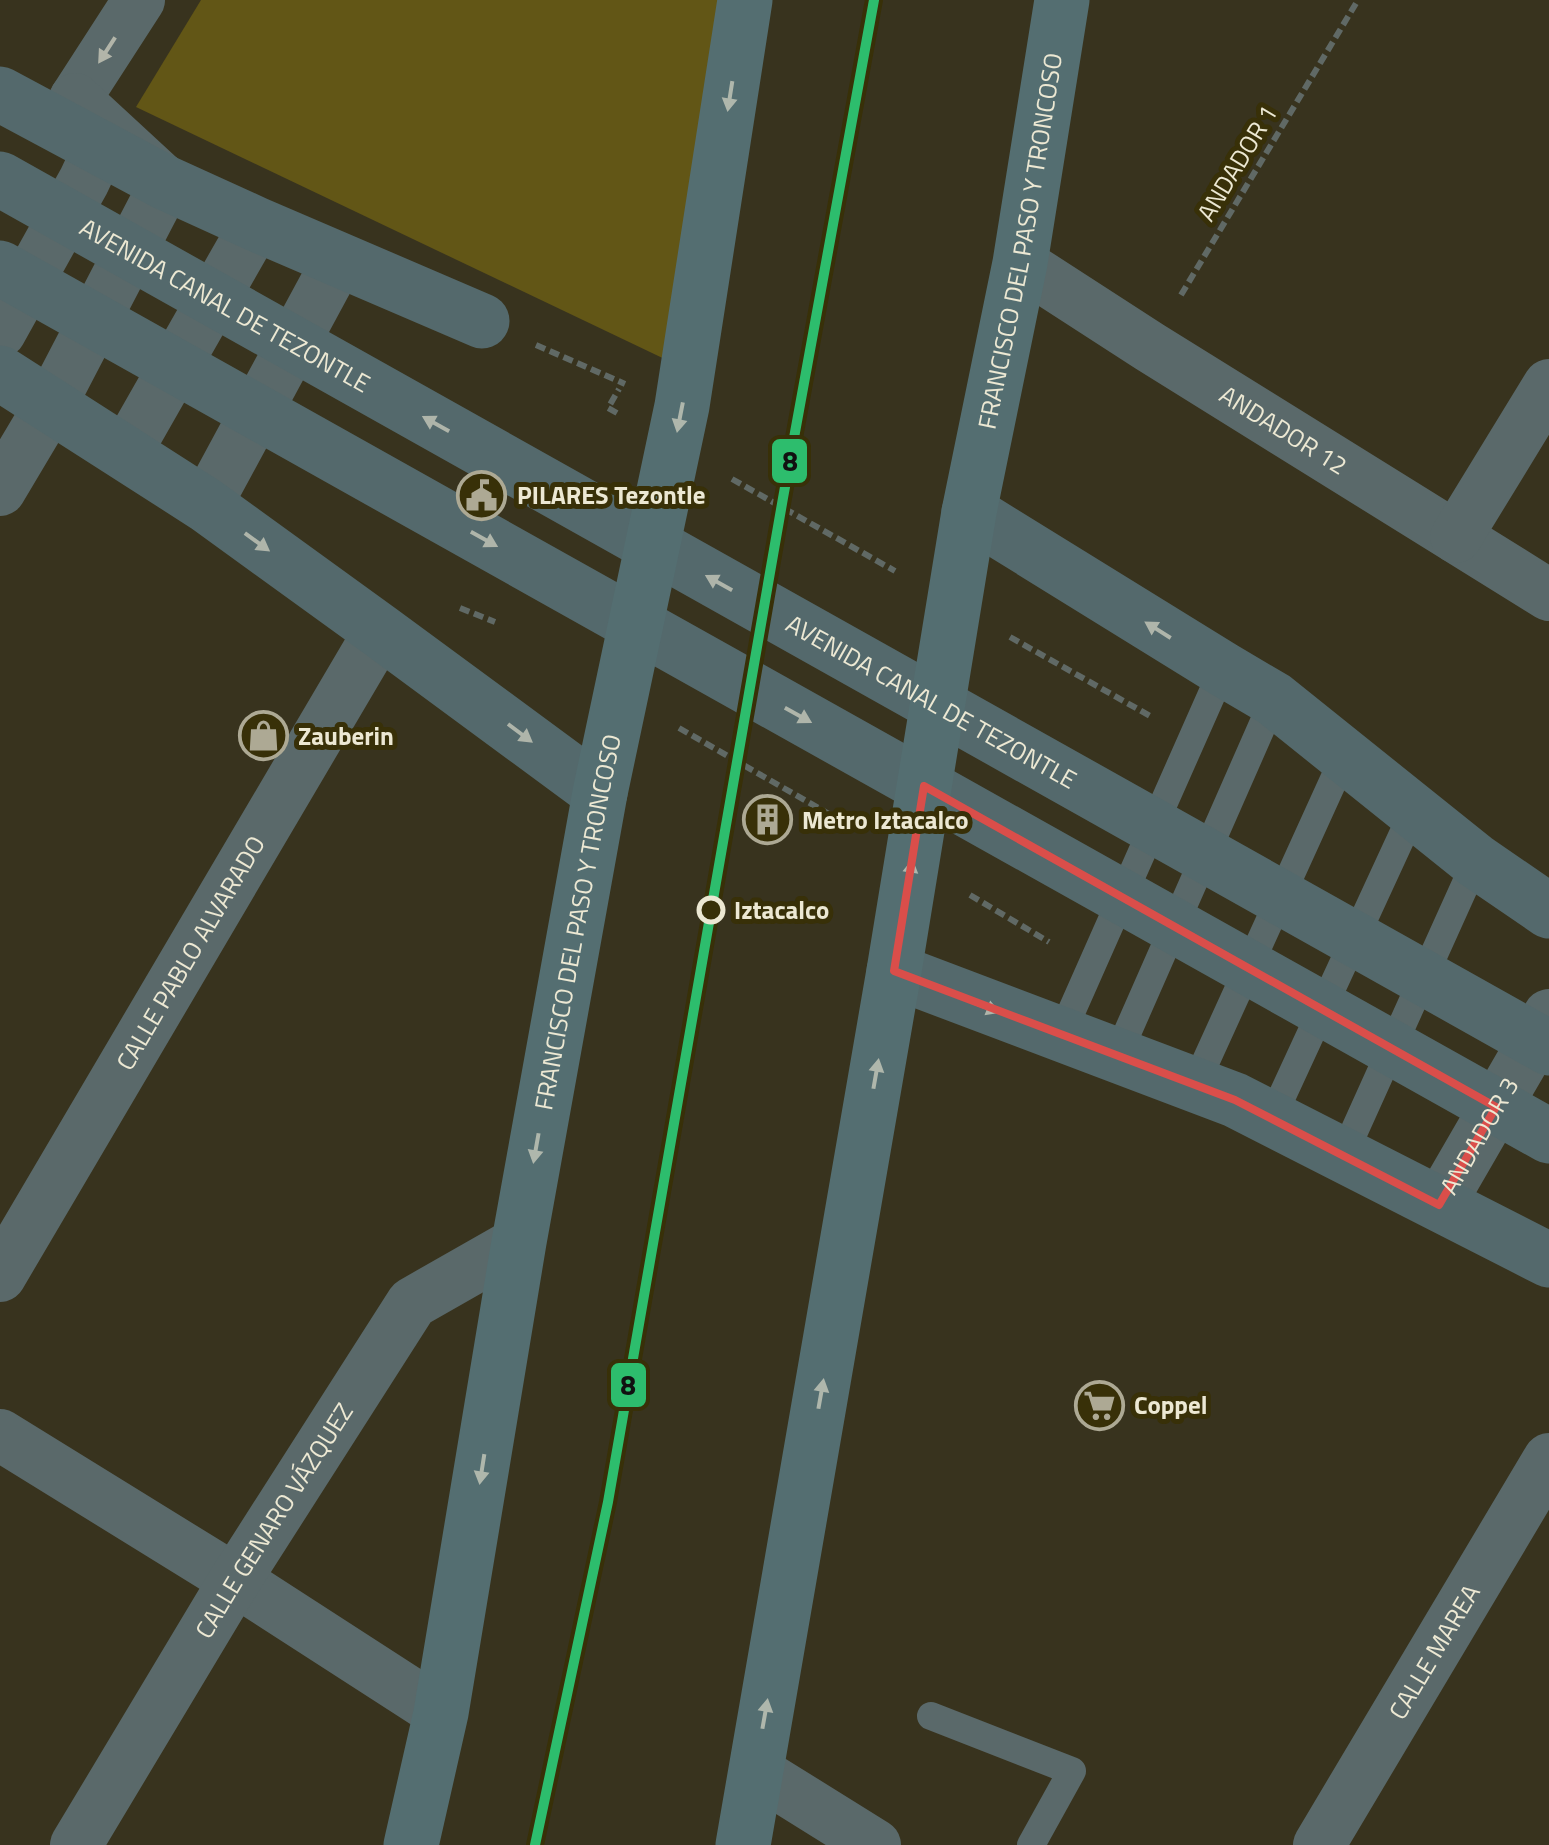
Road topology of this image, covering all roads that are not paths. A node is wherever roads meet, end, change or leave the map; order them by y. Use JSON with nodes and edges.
{"nodes":[{"id":1,"x":139,"y":0,"type":"edge"},
{"id":2,"x":745,"y":0,"type":"edge"},
{"id":3,"x":1062,"y":0,"type":"edge"},
{"id":4,"x":0,"y":94,"type":"edge"},
{"id":5,"x":74,"y":99,"type":"junction"},
{"id":6,"x":99,"y":149,"type":"junction"},
{"id":7,"x":0,"y":179,"type":"edge"},
{"id":8,"x":166,"y":183,"type":"junction"},
{"id":9,"x":256,"y":224,"type":"junction"},
{"id":10,"x":338,"y":259,"type":"junction"},
{"id":11,"x":1020,"y":263,"type":"junction"},
{"id":12,"x":0,"y":268,"type":"edge"},
{"id":13,"x":482,"y":321,"type":"road end"},
{"id":14,"x":0,"y":332,"type":"edge"},
{"id":15,"x":0,"y":374,"type":"edge"},
{"id":16,"x":1549,"y":385,"type":"edge"},
{"id":17,"x":50,"y":406,"type":"junction"},
{"id":18,"x":126,"y":454,"type":"junction"},
{"id":19,"x":0,"y":490,"type":"edge"},
{"id":20,"x":206,"y":506,"type":"junction"},
{"id":21,"x":969,"y":512,"type":"junction"},
{"id":22,"x":1456,"y":538,"type":"junction"},
{"id":23,"x":1549,"y":595,"type":"edge"},
{"id":24,"x":380,"y":630,"type":"junction"},
{"id":25,"x":1222,"y":670,"type":"junction"},
{"id":26,"x":1274,"y":699,"type":"junction"},
{"id":27,"x":1345,"y":755,"type":"junction"},
{"id":28,"x":600,"y":793,"type":"junction"},
{"id":29,"x":1414,"y":810,"type":"junction"},
{"id":30,"x":1476,"y":861,"type":"junction"},
{"id":31,"x":1549,"y":912,"type":"edge"},
{"id":32,"x":894,"y":971,"type":"junction"},
{"id":33,"x":1549,"y":1015,"type":"edge"},
{"id":34,"x":1061,"y":1035,"type":"junction"},
{"id":35,"x":1549,"y":1048,"type":"edge"},
{"id":36,"x":1117,"y":1056,"type":"junction"},
{"id":37,"x":1195,"y":1086,"type":"junction"},
{"id":38,"x":1272,"y":1120,"type":"junction"},
{"id":39,"x":1549,"y":1136,"type":"edge"},
{"id":40,"x":1343,"y":1156,"type":"junction"},
{"id":41,"x":1439,"y":1205,"type":"junction"},
{"id":42,"x":519,"y":1242,"type":"junction"},
{"id":43,"x":1546,"y":1244,"type":"edge"},
{"id":44,"x":0,"y":1276,"type":"edge"},
{"id":45,"x":0,"y":1434,"type":"edge"},
{"id":46,"x":1549,"y":1459,"type":"edge"},
{"id":47,"x":236,"y":1580,"type":"junction"},
{"id":48,"x":441,"y":1713,"type":"junction"},
{"id":49,"x":931,"y":1716,"type":"dead end"},
{"id":50,"x":756,"y":1771,"type":"junction"},
{"id":51,"x":76,"y":1845,"type":"edge"},
{"id":52,"x":411,"y":1845,"type":"edge"},
{"id":53,"x":743,"y":1845,"type":"edge"},
{"id":54,"x":875,"y":1845,"type":"edge"},
{"id":55,"x":1031,"y":1845,"type":"edge"},
{"id":56,"x":1319,"y":1845,"type":"edge"}],
"edges":[{"from":1,"to":5,"type":"street","one_way":true},
{"from":2,"to":28,"type":"main road","name":"FRANCISCO DEL PASO Y TRONCOSO","one_way":true},
{"from":3,"to":11,"type":"main road","name":"FRANCISCO DEL PASO Y TRONCOSO"},
{"from":4,"to":6,"type":"street"},
{"from":5,"to":6,"type":"street"},
{"from":5,"to":8,"type":"street"},
{"from":6,"to":8,"type":"street"},
{"from":6,"to":14,"type":"street"},
{"from":35,"to":7,"type":"street","name":"AVENIDA CANAL DE TEZONTLE","one_way":true},
{"from":8,"to":9,"type":"street"},
{"from":8,"to":17,"type":"street"},
{"from":9,"to":10,"type":"street"},
{"from":9,"to":18,"type":"street"},
{"from":10,"to":13,"type":"street"},
{"from":10,"to":20,"type":"street"},
{"from":11,"to":21,"type":"main road","name":"FRANCISCO DEL PASO Y TRONCOSO"},
{"from":11,"to":22,"type":"street","name":"ANDADOR 12"},
{"from":12,"to":39,"type":"street","one_way":true},
{"from":15,"to":17,"type":"street"},
{"from":16,"to":22,"type":"street"},
{"from":17,"to":18,"type":"street"},
{"from":17,"to":19,"type":"street"},
{"from":18,"to":20,"type":"street"},
{"from":20,"to":24,"type":"street","one_way":true},
{"from":25,"to":21,"type":"street","one_way":true},
{"from":32,"to":21,"type":"main road","name":"FRANCISCO DEL PASO Y TRONCOSO","one_way":true},
{"from":22,"to":23,"type":"street","name":"ANDADOR 12"},
{"from":24,"to":28,"type":"street","one_way":true},
{"from":24,"to":44,"type":"street","name":"CALLE PABLO ALVARADO"},
{"from":25,"to":26,"type":"street"},
{"from":25,"to":34,"type":"lane"},
{"from":26,"to":27,"type":"street"},
{"from":26,"to":36,"type":"lane"},
{"from":27,"to":29,"type":"street"},
{"from":27,"to":37,"type":"lane"},
{"from":28,"to":42,"type":"main road","name":"FRANCISCO DEL PASO Y TRONCOSO","one_way":true},
{"from":29,"to":30,"type":"street"},
{"from":29,"to":38,"type":"lane"},
{"from":30,"to":31,"type":"street"},
{"from":30,"to":40,"type":"lane"},
{"from":32,"to":34,"type":"street","one_way":true},
{"from":50,"to":32,"type":"main road","name":"FRANCISCO DEL PASO Y TRONCOSO","one_way":true},
{"from":33,"to":41,"type":"street","name":"ANDADOR 3"},
{"from":34,"to":36,"type":"street"},
{"from":36,"to":37,"type":"street"},
{"from":37,"to":38,"type":"street"},
{"from":38,"to":40,"type":"street"},
{"from":40,"to":41,"type":"street"},
{"from":41,"to":43,"type":"street"},
{"from":42,"to":47,"type":"street","name":"CALLE GENARO VÁZQUEZ"},
{"from":42,"to":48,"type":"main road","name":"FRANCISCO DEL PASO Y TRONCOSO","one_way":true},
{"from":45,"to":47,"type":"street"},
{"from":46,"to":56,"type":"street","name":"CALLE MAREA"},
{"from":47,"to":48,"type":"street"},
{"from":47,"to":51,"type":"street","name":"CALLE GENARO VÁZQUEZ"},
{"from":48,"to":52,"type":"main road","name":"FRANCISCO DEL PASO Y TRONCOSO"},
{"from":49,"to":55,"type":"lane"},
{"from":50,"to":53,"type":"main road","name":"FRANCISCO DEL PASO Y TRONCOSO"},
{"from":50,"to":54,"type":"street"}]}
